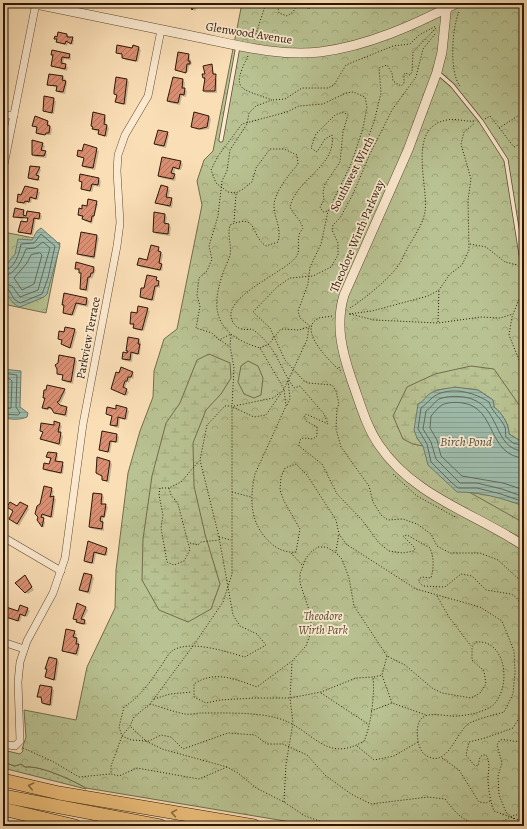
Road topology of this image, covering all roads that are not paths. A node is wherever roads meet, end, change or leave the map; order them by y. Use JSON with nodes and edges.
{"nodes":[{"id":1,"x":35,"y":3,"type":"edge"},
{"id":2,"x":447,"y":5,"type":"edge"},
{"id":3,"x":458,"y":6,"type":"edge"},
{"id":4,"x":161,"y":30,"type":"junction"},
{"id":5,"x":238,"y":45,"type":"junction"},
{"id":6,"x":437,"y":72,"type":"junction"},
{"id":7,"x":3,"y":115,"type":"edge"},
{"id":8,"x":14,"y":115,"type":"junction"},
{"id":9,"x":221,"y":140,"type":"dead end"},
{"id":10,"x":3,"y":170,"type":"edge"},
{"id":11,"x":523,"y":267,"type":"edge"},
{"id":12,"x":524,"y":273,"type":"edge"},
{"id":13,"x":3,"y":537,"type":"edge"},
{"id":14,"x":524,"y":546,"type":"edge"},
{"id":15,"x":61,"y":571,"type":"junction"},
{"id":16,"x":3,"y":642,"type":"edge"},
{"id":17,"x":24,"y":649,"type":"junction"},
{"id":18,"x":3,"y":744,"type":"edge"},
{"id":19,"x":3,"y":780,"type":"edge"},
{"id":20,"x":3,"y":796,"type":"edge"},
{"id":21,"x":3,"y":809,"type":"edge"},
{"id":22,"x":3,"y":816,"type":"edge"},
{"id":23,"x":75,"y":826,"type":"edge"},
{"id":24,"x":160,"y":826,"type":"edge"},
{"id":25,"x":254,"y":826,"type":"edge"}],
"edges":[{"from":1,"to":4,"type":"street","name":"Glenwood Avenue"},
{"from":1,"to":8,"type":"street"},
{"from":2,"to":3,"type":"street","name":"Glenwood Avenue"},
{"from":2,"to":5,"type":"street","name":"Glenwood Avenue"},
{"from":2,"to":6,"type":"street","name":"Theodore Wirth Parkway"},
{"from":4,"to":5,"type":"street","name":"Glenwood Avenue"},
{"from":4,"to":15,"type":"street","name":"Parkview Terrace"},
{"from":5,"to":9,"type":"lane"},
{"from":6,"to":11,"type":"lane"},
{"from":6,"to":14,"type":"street","name":"Theodore Wirth Parkway"},
{"from":7,"to":8,"type":"street"},
{"from":8,"to":10,"type":"street"},
{"from":11,"to":12,"type":"lane"},
{"from":13,"to":15,"type":"street"},
{"from":15,"to":17,"type":"street","name":"Parkview Terrace"},
{"from":16,"to":17,"type":"street"},
{"from":17,"to":18,"type":"street","name":"Parkview Terrace"},
{"from":25,"to":19,"type":"highway","one_way":true},
{"from":20,"to":24,"type":"highway"},
{"from":21,"to":23,"type":"highway"},
{"from":22,"to":23,"type":"highway"}]}
